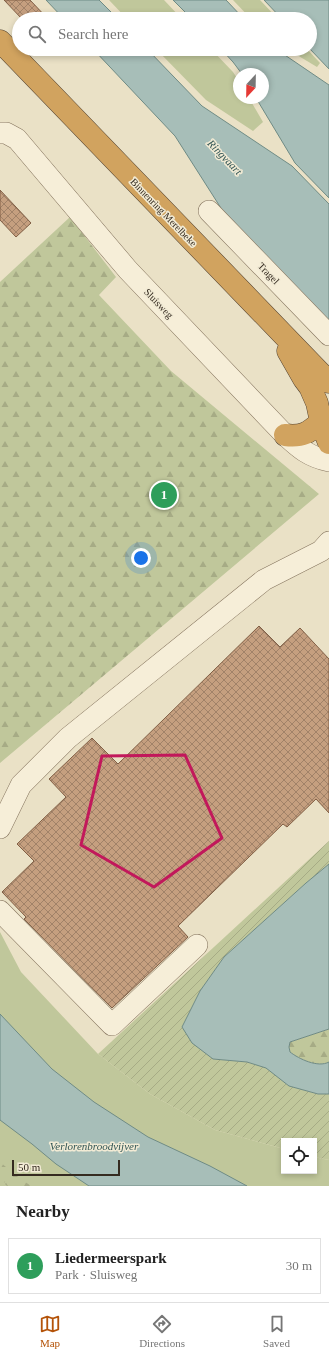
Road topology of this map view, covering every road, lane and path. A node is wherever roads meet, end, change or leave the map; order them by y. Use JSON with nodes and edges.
{"nodes":[{"id":1,"x":0,"y":41,"type":"edge"},
{"id":2,"x":12,"y":53,"type":"edge"},
{"id":3,"x":14,"y":56,"type":"edge"},
{"id":4,"x":0,"y":133,"type":"edge"},
{"id":5,"x":209,"y":211,"type":"dead end"},
{"id":6,"x":274,"y":326,"type":"junction"},
{"id":7,"x":329,"y":335,"type":"edge"},
{"id":8,"x":329,"y":382,"type":"edge"},
{"id":9,"x":321,"y":422,"type":"junction"},
{"id":10,"x":285,"y":434,"type":"junction"},
{"id":11,"x":329,"y":443,"type":"edge"},
{"id":12,"x":329,"y":461,"type":"edge"},
{"id":13,"x":326,"y":551,"type":"edge"},
{"id":14,"x":0,"y":828,"type":"edge"},
{"id":15,"x":0,"y":911,"type":"edge"},
{"id":16,"x":198,"y":945,"type":"dead end"}],
"edges":[{"from":1,"to":2,"type":"highway","name":"Binnenring Merelbeke"},
{"from":3,"to":6,"type":"highway","name":"Binnenring Merelbeke"},
{"from":4,"to":10,"type":"street","name":"Sluisweg"},
{"from":5,"to":7,"type":"street","name":"Tragel"},
{"from":6,"to":8,"type":"highway","name":"Binnenring Merelbeke"},
{"from":6,"to":9,"type":"highway"},
{"from":9,"to":10,"type":"highway"},
{"from":9,"to":11,"type":"highway"},
{"from":10,"to":12,"type":"street","name":"Sluisweg"},
{"from":13,"to":14,"type":"street"},
{"from":15,"to":16,"type":"street"}]}
